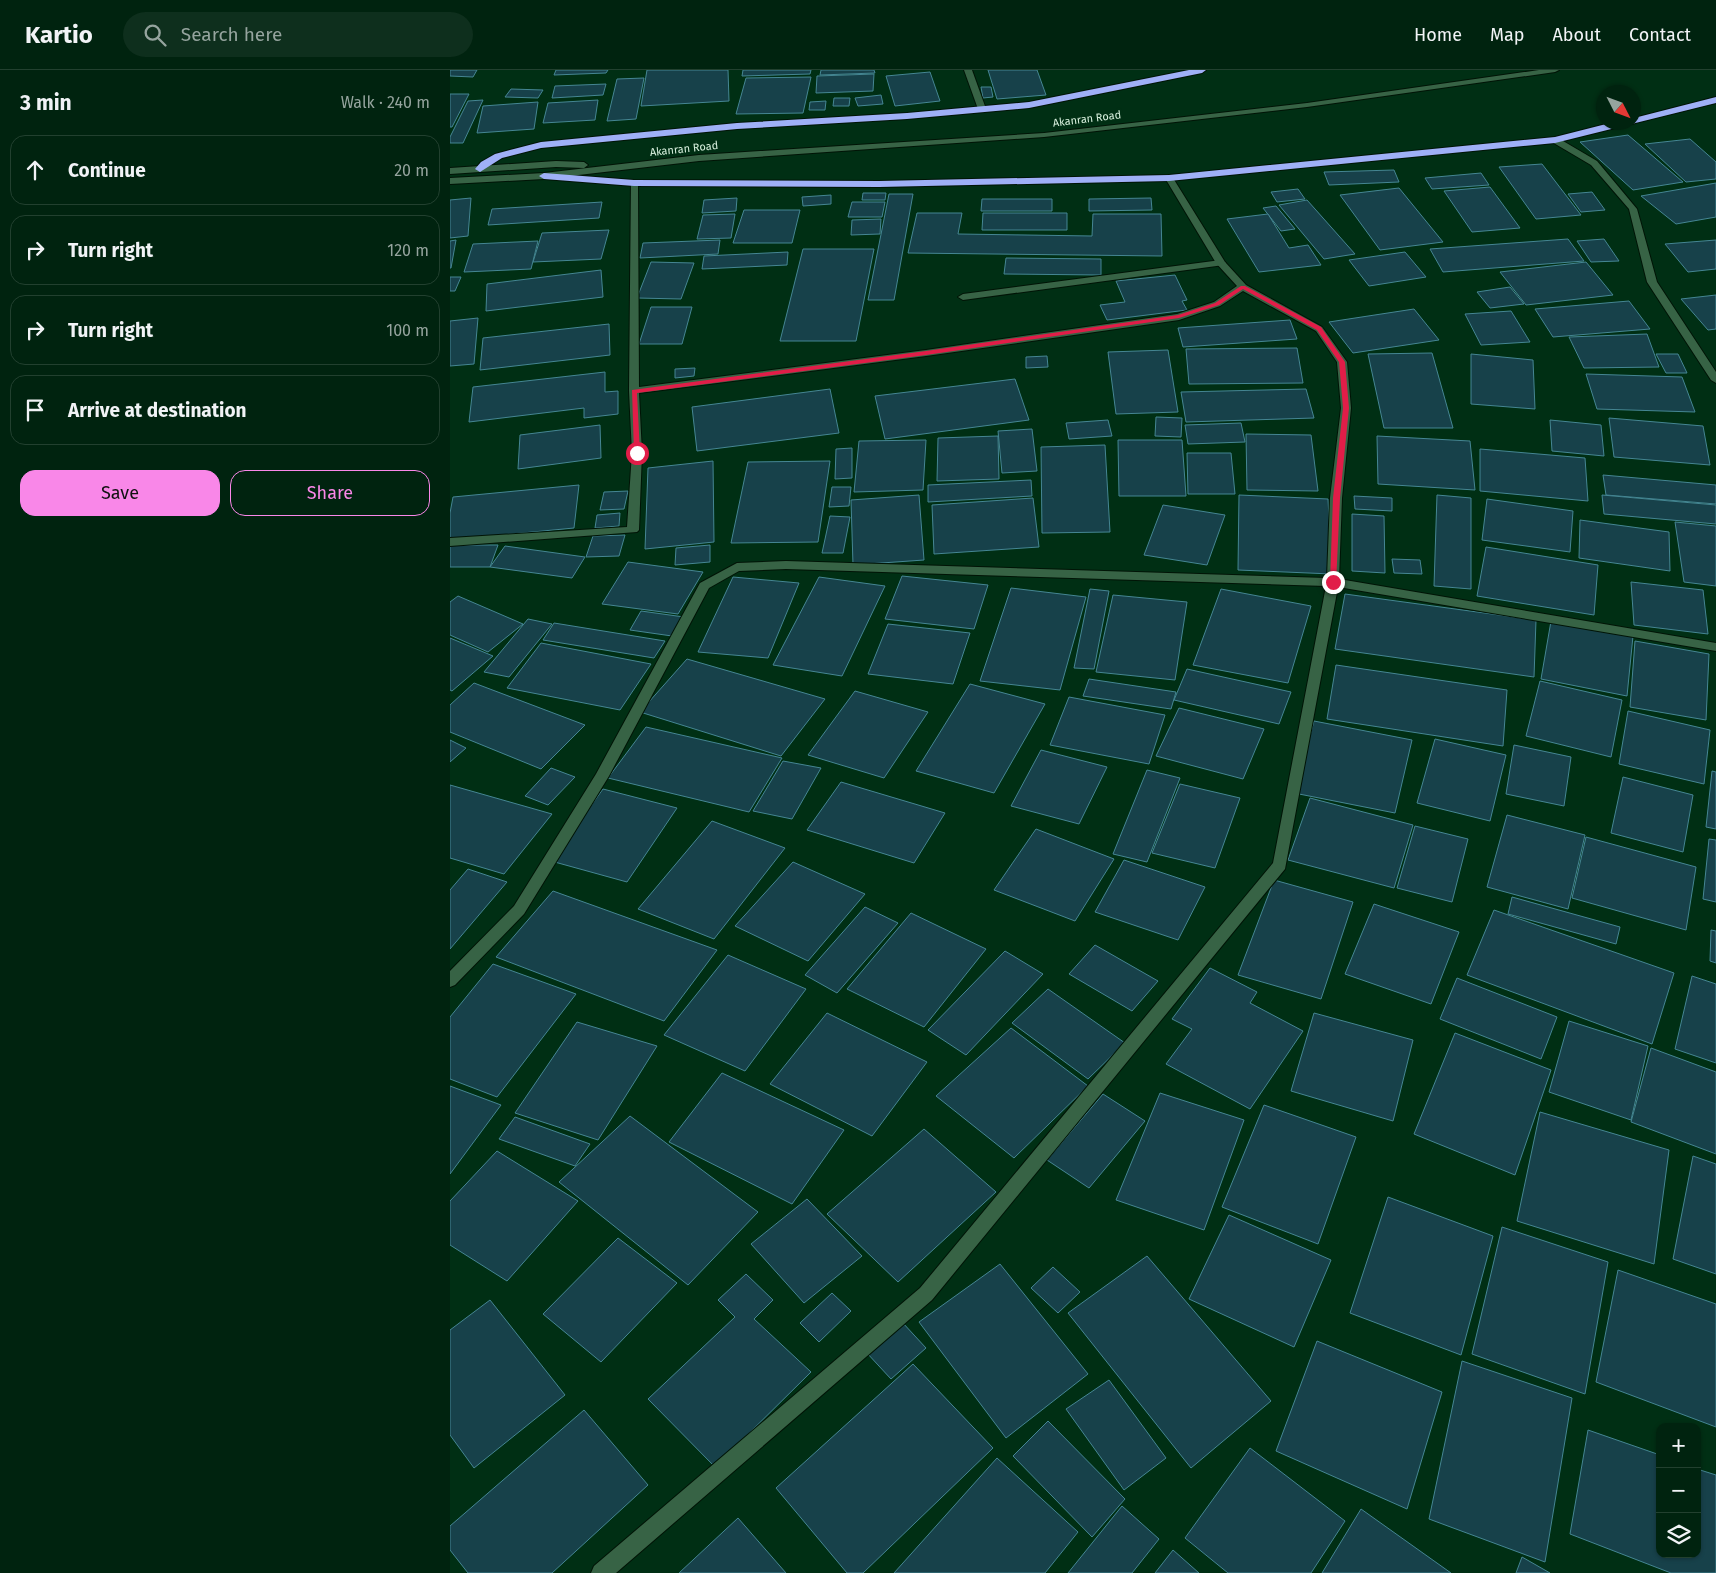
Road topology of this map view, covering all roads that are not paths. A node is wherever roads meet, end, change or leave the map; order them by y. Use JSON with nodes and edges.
{"nodes":[{"id":1,"x":968,"y":70,"type":"edge"},
{"id":2,"x":1202,"y":70,"type":"edge"},
{"id":3,"x":1555,"y":70,"type":"edge"},
{"id":4,"x":1716,"y":100,"type":"edge"},
{"id":5,"x":982,"y":109,"type":"junction"},
{"id":6,"x":1641,"y":119,"type":"edge"},
{"id":7,"x":1596,"y":130,"type":"edge"},
{"id":8,"x":1555,"y":140,"type":"junction"},
{"id":9,"x":620,"y":167,"type":"junction"},
{"id":10,"x":480,"y":169,"type":"junction"},
{"id":11,"x":450,"y":171,"type":"edge"},
{"id":12,"x":544,"y":176,"type":"junction"},
{"id":13,"x":1168,"y":178,"type":"junction"},
{"id":14,"x":450,"y":182,"type":"edge"},
{"id":15,"x":634,"y":183,"type":"junction"},
{"id":16,"x":1220,"y":263,"type":"junction"},
{"id":17,"x":1243,"y":287,"type":"junction"},
{"id":18,"x":963,"y":296,"type":"dead end"},
{"id":19,"x":1716,"y":380,"type":"edge"},
{"id":20,"x":634,"y":391,"type":"junction"},
{"id":21,"x":450,"y":542,"type":"edge"},
{"id":22,"x":1333,"y":582,"type":"junction"},
{"id":23,"x":1716,"y":647,"type":"edge"},
{"id":24,"x":450,"y":981,"type":"edge"},
{"id":25,"x":601,"y":1573,"type":"edge"}],
"edges":[{"from":1,"to":5,"type":"street"},
{"from":2,"to":5,"type":"highway"},
{"from":3,"to":9,"type":"street","name":"Akanran Road"},
{"from":4,"to":6,"type":"highway"},
{"from":5,"to":10,"type":"highway"},
{"from":7,"to":8,"type":"highway"},
{"from":8,"to":13,"type":"highway"},
{"from":8,"to":19,"type":"street"},
{"from":9,"to":10,"type":"street","name":"Akanran Road"},
{"from":9,"to":12,"type":"street","name":"Akanran Road"},
{"from":10,"to":11,"type":"street","name":"Akanran Road"},
{"from":12,"to":14,"type":"street","name":"Akanran Road"},
{"from":12,"to":15,"type":"highway"},
{"from":13,"to":15,"type":"highway"},
{"from":13,"to":16,"type":"street"},
{"from":15,"to":20,"type":"street"},
{"from":16,"to":17,"type":"street"},
{"from":16,"to":18,"type":"street"},
{"from":17,"to":20,"type":"street"},
{"from":17,"to":22,"type":"street"},
{"from":20,"to":21,"type":"street"},
{"from":22,"to":23,"type":"street"},
{"from":22,"to":24,"type":"street"},
{"from":22,"to":25,"type":"street"}]}
